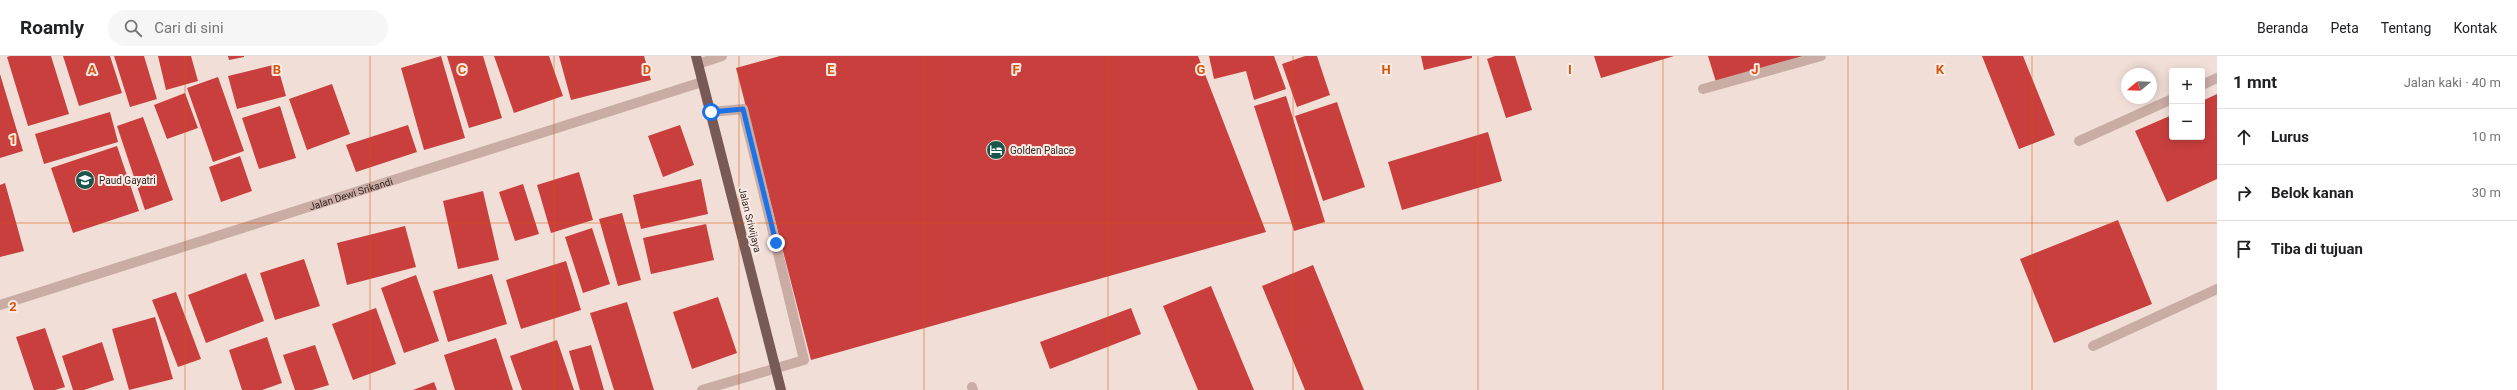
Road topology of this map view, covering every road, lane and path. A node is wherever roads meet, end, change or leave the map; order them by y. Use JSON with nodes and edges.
{"nodes":[{"id":1,"x":722,"y":56,"type":"edge"},
{"id":2,"x":1821,"y":56,"type":"edge"},
{"id":3,"x":697,"y":60,"type":"edge"},
{"id":4,"x":2217,"y":78,"type":"edge"},
{"id":5,"x":702,"y":82,"type":"junction"},
{"id":6,"x":2205,"y":84,"type":"edge"},
{"id":7,"x":1702,"y":89,"type":"dead end"},
{"id":8,"x":2169,"y":100,"type":"edge"},
{"id":9,"x":711,"y":112,"type":"junction"},
{"id":10,"x":2079,"y":141,"type":"dead end"},
{"id":11,"x":2217,"y":289,"type":"edge"},
{"id":12,"x":0,"y":305,"type":"edge"},
{"id":13,"x":2093,"y":346,"type":"dead end"},
{"id":14,"x":775,"y":368,"type":"junction"},
{"id":15,"x":702,"y":390,"type":"edge"},
{"id":16,"x":781,"y":390,"type":"edge"}],
"edges":[{"from":1,"to":3,"type":"street"},
{"from":2,"to":7,"type":"street"},
{"from":3,"to":5,"type":"main road","name":"Jalan Sriwijaya"},
{"from":4,"to":6,"type":"street"},
{"from":5,"to":9,"type":"main road","name":"Jalan Sriwijaya"},
{"from":5,"to":12,"type":"street","name":"Jalan Dewi Srikandi"},
{"from":8,"to":10,"type":"street"},
{"from":9,"to":14,"type":"main road","name":"Jalan Sriwijaya"},
{"from":9,"to":14,"type":"street"},
{"from":11,"to":13,"type":"street"},
{"from":14,"to":15,"type":"street"},
{"from":14,"to":16,"type":"main road","name":"Jalan Sriwijaya"}]}
